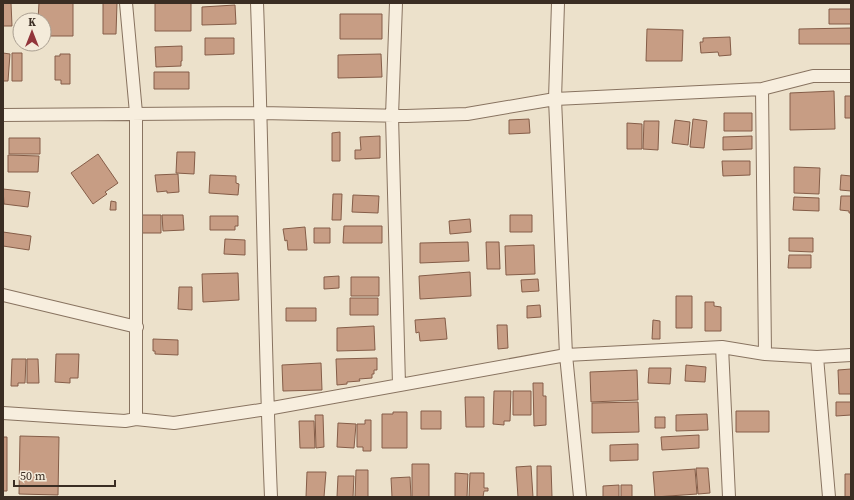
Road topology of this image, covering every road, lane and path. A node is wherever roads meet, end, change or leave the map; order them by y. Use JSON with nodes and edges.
{"nodes":[{"id":1,"x":126,"y":3,"type":"edge"},
{"id":2,"x":257,"y":3,"type":"edge"},
{"id":3,"x":396,"y":3,"type":"edge"},
{"id":4,"x":558,"y":3,"type":"edge"},
{"id":5,"x":851,"y":76,"type":"edge"},
{"id":6,"x":762,"y":90,"type":"junction"},
{"id":7,"x":555,"y":99,"type":"junction"},
{"id":8,"x":261,"y":113,"type":"junction"},
{"id":9,"x":136,"y":114,"type":"junction"},
{"id":10,"x":3,"y":115,"type":"edge"},
{"id":11,"x":392,"y":116,"type":"junction"},
{"id":12,"x":3,"y":295,"type":"edge"},
{"id":13,"x":137,"y":327,"type":"junction"},
{"id":14,"x":722,"y":347,"type":"junction"},
{"id":15,"x":765,"y":354,"type":"junction"},
{"id":16,"x":851,"y":354,"type":"edge"},
{"id":17,"x":566,"y":355,"type":"junction"},
{"id":18,"x":817,"y":357,"type":"junction"},
{"id":19,"x":399,"y":385,"type":"junction"},
{"id":20,"x":267,"y":409,"type":"junction"},
{"id":21,"x":3,"y":413,"type":"edge"},
{"id":22,"x":136,"y":419,"type":"junction"},
{"id":23,"x":271,"y":497,"type":"edge"},
{"id":24,"x":580,"y":497,"type":"edge"},
{"id":25,"x":729,"y":497,"type":"edge"},
{"id":26,"x":829,"y":497,"type":"edge"}],
"edges":[{"from":1,"to":9,"type":"street"},
{"from":2,"to":8,"type":"street"},
{"from":3,"to":11,"type":"street"},
{"from":4,"to":7,"type":"street"},
{"from":5,"to":6,"type":"street"},
{"from":6,"to":7,"type":"street"},
{"from":6,"to":15,"type":"street"},
{"from":7,"to":11,"type":"street"},
{"from":7,"to":17,"type":"street"},
{"from":8,"to":9,"type":"street"},
{"from":8,"to":11,"type":"street"},
{"from":8,"to":20,"type":"street"},
{"from":9,"to":10,"type":"street"},
{"from":9,"to":13,"type":"street"},
{"from":11,"to":19,"type":"street"},
{"from":12,"to":13,"type":"street"},
{"from":13,"to":22,"type":"street"},
{"from":14,"to":15,"type":"street"},
{"from":14,"to":17,"type":"street"},
{"from":14,"to":25,"type":"street"},
{"from":15,"to":18,"type":"street"},
{"from":16,"to":18,"type":"street"},
{"from":17,"to":19,"type":"street"},
{"from":17,"to":24,"type":"street"},
{"from":18,"to":26,"type":"street"},
{"from":19,"to":20,"type":"street"},
{"from":20,"to":22,"type":"street"},
{"from":20,"to":23,"type":"street"},
{"from":21,"to":22,"type":"street"}]}
